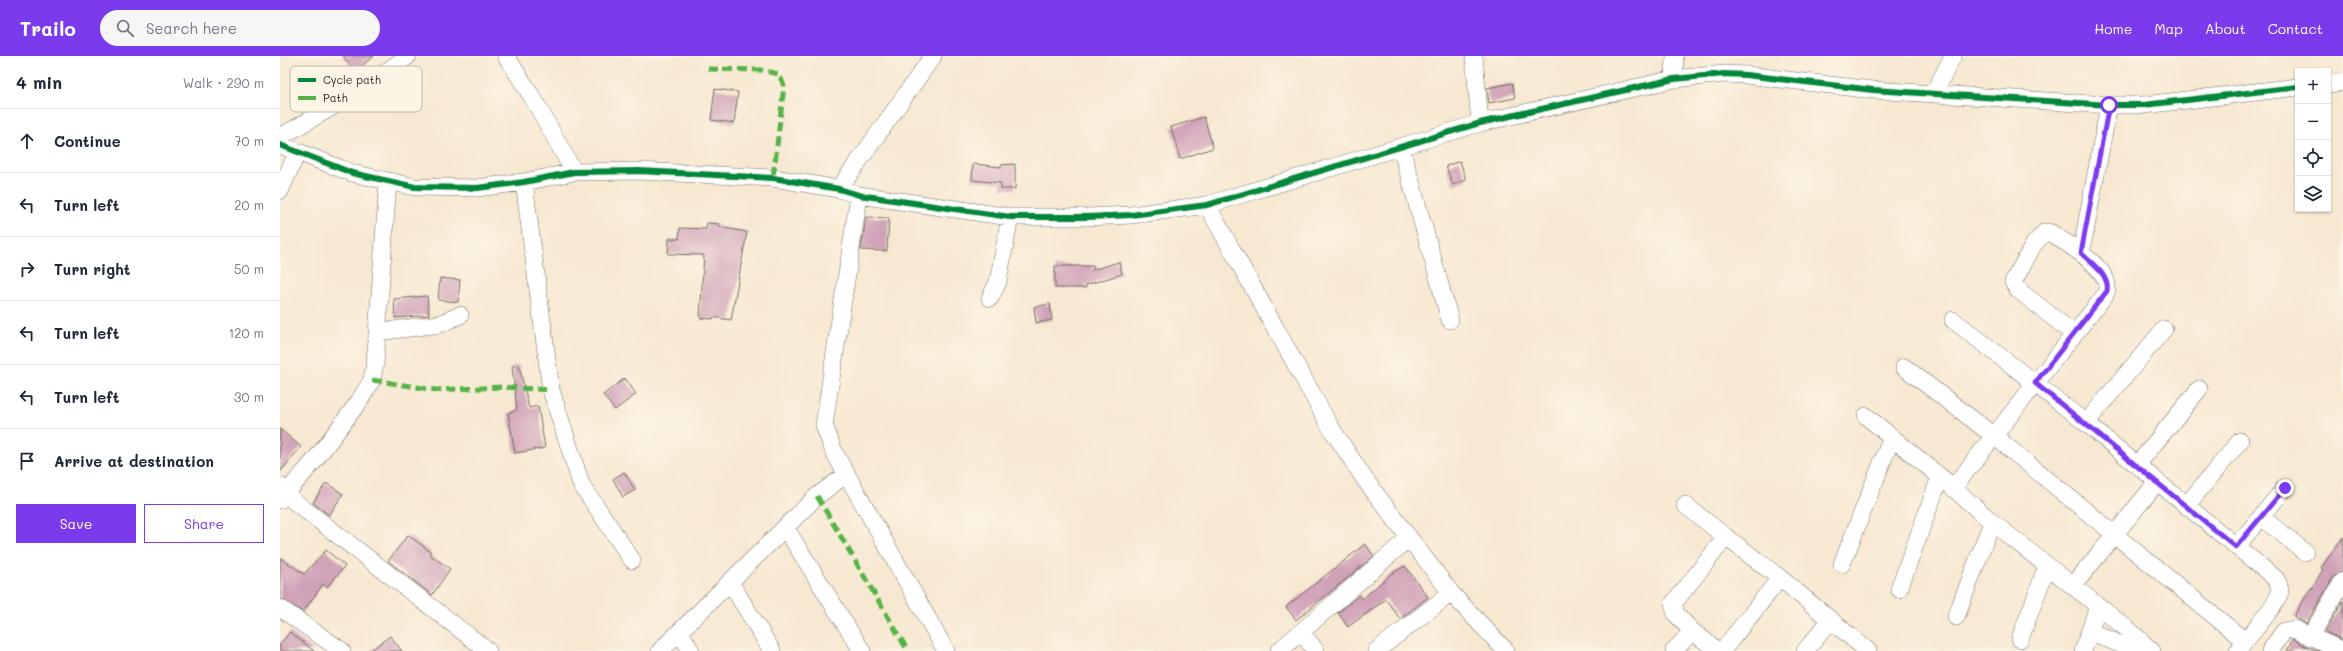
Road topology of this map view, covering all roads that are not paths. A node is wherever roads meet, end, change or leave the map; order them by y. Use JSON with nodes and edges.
{"nodes":[{"id":1,"x":408,"y":56,"type":"edge"},
{"id":2,"x":506,"y":56,"type":"edge"},
{"id":3,"x":933,"y":56,"type":"edge"},
{"id":4,"x":1474,"y":56,"type":"edge"},
{"id":5,"x":1675,"y":56,"type":"edge"},
{"id":6,"x":1953,"y":56,"type":"edge"},
{"id":7,"x":394,"y":66,"type":"edge"},
{"id":8,"x":1674,"y":79,"type":"junction"},
{"id":9,"x":2343,"y":82,"type":"edge"},
{"id":10,"x":2331,"y":84,"type":"edge"},
{"id":11,"x":2295,"y":87,"type":"edge"},
{"id":12,"x":1934,"y":93,"type":"junction"},
{"id":13,"x":2109,"y":105,"type":"junction"},
{"id":14,"x":323,"y":112,"type":"edge"},
{"id":15,"x":1480,"y":123,"type":"junction"},
{"id":16,"x":280,"y":137,"type":"edge"},
{"id":17,"x":280,"y":145,"type":"edge"},
{"id":18,"x":1401,"y":147,"type":"junction"},
{"id":19,"x":297,"y":153,"type":"junction"},
{"id":20,"x":574,"y":172,"type":"junction"},
{"id":21,"x":388,"y":182,"type":"junction"},
{"id":22,"x":524,"y":182,"type":"junction"},
{"id":23,"x":839,"y":189,"type":"junction"},
{"id":24,"x":280,"y":191,"type":"edge"},
{"id":25,"x":859,"y":195,"type":"junction"},
{"id":26,"x":1207,"y":205,"type":"junction"},
{"id":27,"x":1010,"y":217,"type":"junction"},
{"id":28,"x":2081,"y":253,"type":"junction"},
{"id":29,"x":990,"y":298,"type":"dead end"},
{"id":30,"x":460,"y":315,"type":"dead end"},
{"id":31,"x":1450,"y":320,"type":"dead end"},
{"id":32,"x":1953,"y":320,"type":"dead end"},
{"id":33,"x":2164,"y":329,"type":"dead end"},
{"id":34,"x":378,"y":332,"type":"junction"},
{"id":35,"x":2074,"y":334,"type":"junction"},
{"id":36,"x":1904,"y":367,"type":"dead end"},
{"id":37,"x":2035,"y":383,"type":"junction"},
{"id":38,"x":2199,"y":389,"type":"dead end"},
{"id":39,"x":1866,"y":416,"type":"dead end"},
{"id":40,"x":2086,"y":423,"type":"junction"},
{"id":41,"x":1994,"y":436,"type":"junction"},
{"id":42,"x":1892,"y":437,"type":"junction"},
{"id":43,"x":2240,"y":441,"type":"dead end"},
{"id":44,"x":2137,"y":465,"type":"junction"},
{"id":45,"x":847,"y":474,"type":"junction"},
{"id":46,"x":1940,"y":477,"type":"junction"},
{"id":47,"x":2157,"y":482,"type":"junction"},
{"id":48,"x":1954,"y":488,"type":"junction"},
{"id":49,"x":2285,"y":488,"type":"dead end"},
{"id":50,"x":282,"y":494,"type":"edge"},
{"id":51,"x":1686,"y":505,"type":"dead end"},
{"id":52,"x":2186,"y":506,"type":"junction"},
{"id":53,"x":2261,"y":516,"type":"junction"},
{"id":54,"x":1992,"y":522,"type":"junction"},
{"id":55,"x":786,"y":527,"type":"junction"},
{"id":56,"x":2115,"y":534,"type":"junction"},
{"id":57,"x":1726,"y":537,"type":"junction"},
{"id":58,"x":1409,"y":538,"type":"junction"},
{"id":59,"x":2236,"y":547,"type":"junction"},
{"id":60,"x":2305,"y":552,"type":"dead end"},
{"id":61,"x":632,"y":560,"type":"dead end"},
{"id":62,"x":1842,"y":564,"type":"dead end"},
{"id":63,"x":2047,"y":566,"type":"junction"},
{"id":64,"x":1780,"y":578,"type":"junction"},
{"id":65,"x":2343,"y":581,"type":"edge"},
{"id":66,"x":730,"y":582,"type":"junction"},
{"id":67,"x":2073,"y":586,"type":"junction"},
{"id":68,"x":1899,"y":589,"type":"dead end"},
{"id":69,"x":1451,"y":593,"type":"junction"},
{"id":70,"x":2098,"y":606,"type":"junction"},
{"id":71,"x":280,"y":608,"type":"edge"},
{"id":72,"x":1956,"y":617,"type":"dead end"},
{"id":73,"x":1830,"y":621,"type":"junction"},
{"id":74,"x":1692,"y":631,"type":"junction"},
{"id":75,"x":2090,"y":631,"type":"junction"},
{"id":76,"x":680,"y":632,"type":"junction"},
{"id":77,"x":1301,"y":632,"type":"junction"},
{"id":78,"x":2310,"y":637,"type":"junction"},
{"id":79,"x":2020,"y":639,"type":"dead end"},
{"id":80,"x":2242,"y":646,"type":"edge"},
{"id":81,"x":342,"y":651,"type":"edge"},
{"id":82,"x":488,"y":651,"type":"edge"},
{"id":83,"x":660,"y":651,"type":"edge"},
{"id":84,"x":691,"y":651,"type":"edge"},
{"id":85,"x":772,"y":651,"type":"edge"},
{"id":86,"x":862,"y":651,"type":"edge"},
{"id":87,"x":946,"y":651,"type":"edge"},
{"id":88,"x":1279,"y":651,"type":"edge"},
{"id":89,"x":1316,"y":651,"type":"edge"},
{"id":90,"x":1376,"y":651,"type":"edge"},
{"id":91,"x":1506,"y":651,"type":"edge"},
{"id":92,"x":1674,"y":651,"type":"edge"},
{"id":93,"x":1718,"y":651,"type":"edge"},
{"id":94,"x":1722,"y":651,"type":"edge"},
{"id":95,"x":1805,"y":651,"type":"edge"},
{"id":96,"x":1868,"y":651,"type":"edge"},
{"id":97,"x":2083,"y":651,"type":"edge"},
{"id":98,"x":2135,"y":651,"type":"edge"},
{"id":99,"x":2152,"y":651,"type":"edge"},
{"id":100,"x":2270,"y":651,"type":"edge"},
{"id":101,"x":2343,"y":651,"type":"edge"}],
"edges":[{"from":1,"to":7,"type":"street"},
{"from":2,"to":20,"type":"street"},
{"from":3,"to":23,"type":"street"},
{"from":4,"to":15,"type":"street"},
{"from":5,"to":8,"type":"street"},
{"from":6,"to":12,"type":"street"},
{"from":8,"to":12,"type":"street"},
{"from":8,"to":15,"type":"street"},
{"from":9,"to":10,"type":"street"},
{"from":11,"to":13,"type":"street"},
{"from":12,"to":13,"type":"street"},
{"from":13,"to":28,"type":"street"},
{"from":14,"to":16,"type":"street"},
{"from":15,"to":18,"type":"street"},
{"from":17,"to":19,"type":"street"},
{"from":18,"to":26,"type":"street"},
{"from":18,"to":31,"type":"street"},
{"from":19,"to":21,"type":"street"},
{"from":19,"to":24,"type":"street"},
{"from":20,"to":22,"type":"street"},
{"from":20,"to":23,"type":"street"},
{"from":21,"to":22,"type":"street"},
{"from":21,"to":34,"type":"street"},
{"from":22,"to":61,"type":"street"},
{"from":23,"to":25,"type":"street"},
{"from":25,"to":27,"type":"street"},
{"from":25,"to":45,"type":"street"},
{"from":26,"to":27,"type":"street"},
{"from":26,"to":58,"type":"street"},
{"from":27,"to":29,"type":"street"},
{"from":28,"to":35,"type":"street"},
{"from":28,"to":35,"type":"street"},
{"from":30,"to":34,"type":"street"},
{"from":32,"to":37,"type":"street"},
{"from":33,"to":40,"type":"street"},
{"from":34,"to":50,"type":"street"},
{"from":35,"to":37,"type":"street"},
{"from":36,"to":41,"type":"street"},
{"from":37,"to":40,"type":"street"},
{"from":37,"to":41,"type":"street"},
{"from":38,"to":44,"type":"street"},
{"from":39,"to":42,"type":"street"},
{"from":40,"to":44,"type":"street"},
{"from":41,"to":48,"type":"street"},
{"from":41,"to":56,"type":"street"},
{"from":42,"to":46,"type":"street"},
{"from":42,"to":62,"type":"street"},
{"from":43,"to":52,"type":"street"},
{"from":44,"to":47,"type":"street"},
{"from":45,"to":55,"type":"street"},
{"from":45,"to":87,"type":"street"},
{"from":46,"to":48,"type":"street"},
{"from":46,"to":68,"type":"street"},
{"from":47,"to":52,"type":"street"},
{"from":47,"to":56,"type":"street"},
{"from":48,"to":54,"type":"street"},
{"from":49,"to":53,"type":"street"},
{"from":50,"to":82,"type":"street"},
{"from":51,"to":57,"type":"street"},
{"from":52,"to":59,"type":"street"},
{"from":53,"to":59,"type":"street"},
{"from":53,"to":60,"type":"street"},
{"from":54,"to":63,"type":"street"},
{"from":54,"to":72,"type":"street"},
{"from":55,"to":66,"type":"street"},
{"from":55,"to":86,"type":"street"},
{"from":56,"to":67,"type":"street"},
{"from":56,"to":80,"type":"street"},
{"from":57,"to":64,"type":"street"},
{"from":57,"to":74,"type":"street"},
{"from":58,"to":69,"type":"street"},
{"from":58,"to":77,"type":"street"},
{"from":59,"to":80,"type":"street"},
{"from":63,"to":67,"type":"street"},
{"from":63,"to":79,"type":"street"},
{"from":64,"to":73,"type":"street"},
{"from":64,"to":94,"type":"street"},
{"from":65,"to":78,"type":"street"},
{"from":66,"to":76,"type":"street"},
{"from":66,"to":85,"type":"street"},
{"from":67,"to":70,"type":"street"},
{"from":69,"to":90,"type":"street"},
{"from":69,"to":91,"type":"street"},
{"from":70,"to":75,"type":"street"},
{"from":70,"to":99,"type":"street"},
{"from":71,"to":81,"type":"street"},
{"from":73,"to":95,"type":"street"},
{"from":73,"to":96,"type":"street"},
{"from":74,"to":92,"type":"street"},
{"from":74,"to":93,"type":"street"},
{"from":75,"to":97,"type":"street"},
{"from":75,"to":98,"type":"street"},
{"from":76,"to":83,"type":"street"},
{"from":76,"to":84,"type":"street"},
{"from":77,"to":88,"type":"street"},
{"from":77,"to":89,"type":"street"},
{"from":78,"to":100,"type":"street"},
{"from":78,"to":101,"type":"street"}]}
